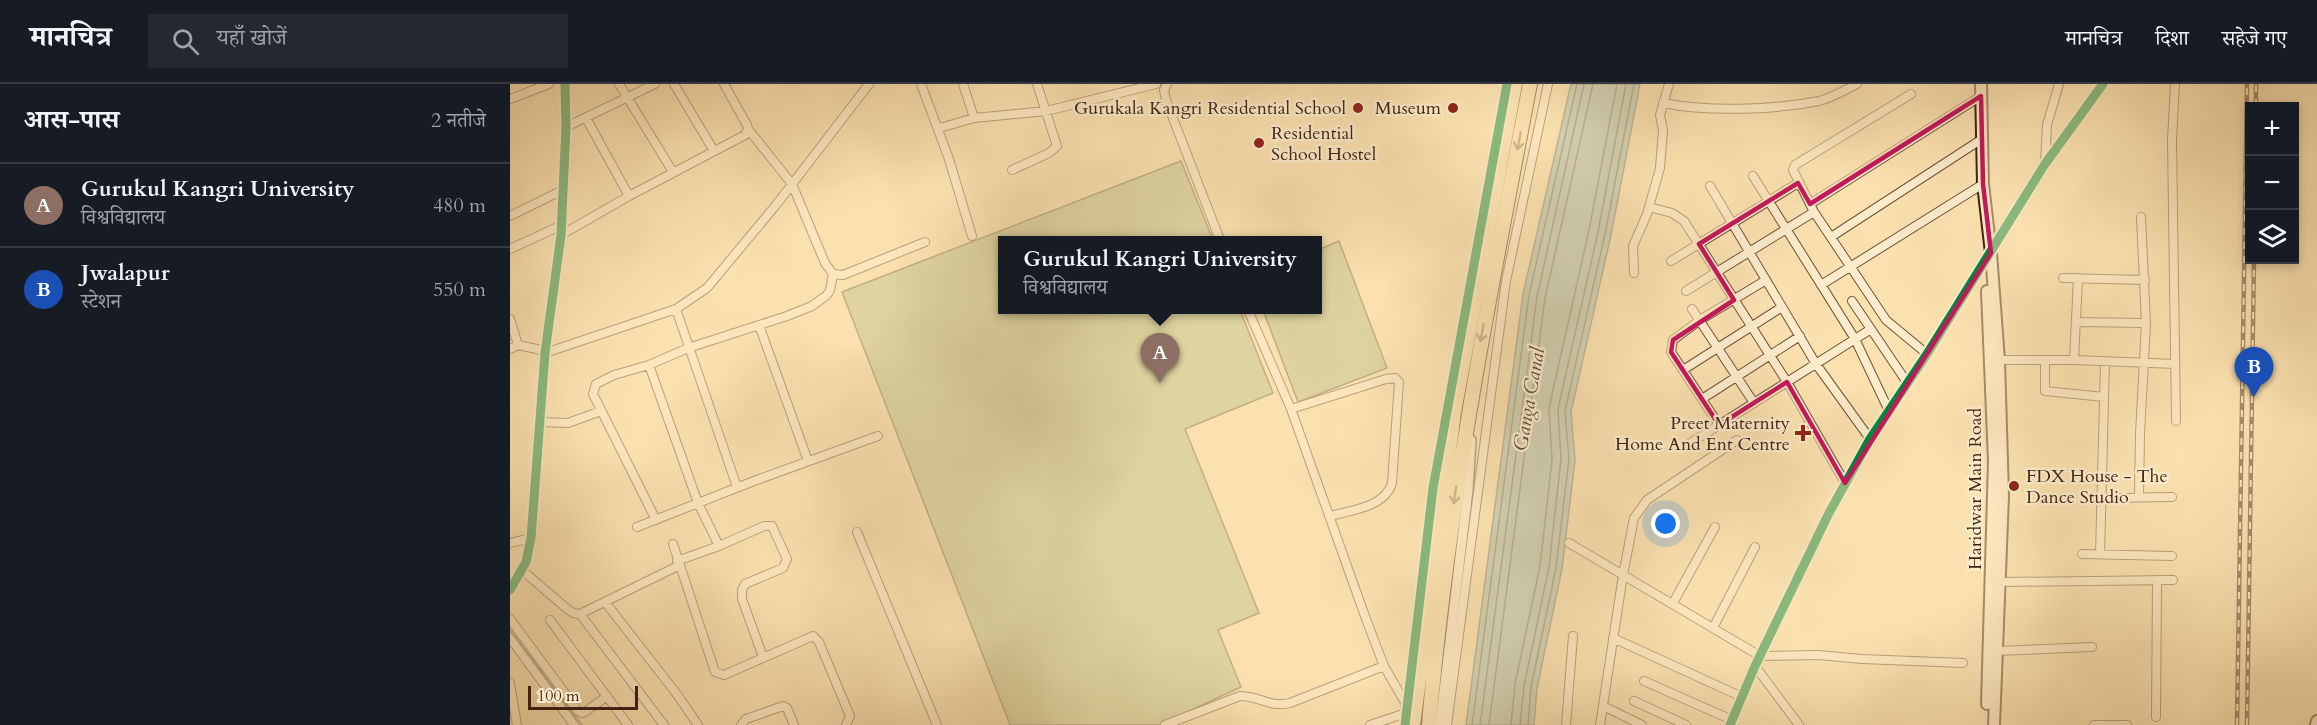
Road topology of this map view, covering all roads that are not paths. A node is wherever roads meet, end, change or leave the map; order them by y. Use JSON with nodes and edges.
{"nodes":[{"id":1,"x":549,"y":84,"type":"edge"},
{"id":2,"x":565,"y":84,"type":"edge"},
{"id":3,"x":619,"y":84,"type":"edge"},
{"id":4,"x":655,"y":84,"type":"edge"},
{"id":5,"x":674,"y":84,"type":"edge"},
{"id":6,"x":724,"y":84,"type":"edge"},
{"id":7,"x":869,"y":84,"type":"edge"},
{"id":8,"x":921,"y":84,"type":"edge"},
{"id":9,"x":963,"y":84,"type":"edge"},
{"id":10,"x":1037,"y":84,"type":"edge"},
{"id":11,"x":1156,"y":84,"type":"edge"},
{"id":12,"x":1167,"y":84,"type":"edge"},
{"id":13,"x":1507,"y":84,"type":"edge"},
{"id":14,"x":1515,"y":84,"type":"edge"},
{"id":15,"x":1530,"y":84,"type":"edge"},
{"id":16,"x":1548,"y":84,"type":"edge"},
{"id":17,"x":1669,"y":84,"type":"edge"},
{"id":18,"x":1857,"y":84,"type":"edge"},
{"id":19,"x":1981,"y":84,"type":"edge"},
{"id":20,"x":2059,"y":84,"type":"edge"},
{"id":21,"x":2103,"y":84,"type":"edge"},
{"id":22,"x":2175,"y":84,"type":"edge"},
{"id":23,"x":1911,"y":94,"type":"dead end"},
{"id":24,"x":1981,"y":96,"type":"junction"},
{"id":25,"x":510,"y":99,"type":"edge"},
{"id":26,"x":627,"y":99,"type":"junction"},
{"id":27,"x":1663,"y":103,"type":"junction"},
{"id":28,"x":1046,"y":111,"type":"junction"},
{"id":29,"x":586,"y":118,"type":"junction"},
{"id":30,"x":974,"y":118,"type":"junction"},
{"id":31,"x":937,"y":127,"type":"junction"},
{"id":32,"x":566,"y":128,"type":"junction"},
{"id":33,"x":748,"y":129,"type":"junction"},
{"id":34,"x":1982,"y":139,"type":"junction"},
{"id":35,"x":714,"y":151,"type":"junction"},
{"id":36,"x":2045,"y":164,"type":"junction"},
{"id":37,"x":1012,"y":171,"type":"dead end"},
{"id":38,"x":673,"y":172,"type":"junction"},
{"id":39,"x":1753,"y":176,"type":"dead end"},
{"id":40,"x":1798,"y":183,"type":"junction"},
{"id":41,"x":792,"y":184,"type":"junction"},
{"id":42,"x":1983,"y":184,"type":"junction"},
{"id":43,"x":1710,"y":186,"type":"dead end"},
{"id":44,"x":563,"y":190,"type":"junction"},
{"id":45,"x":629,"y":196,"type":"junction"},
{"id":46,"x":1768,"y":200,"type":"junction"},
{"id":47,"x":1810,"y":204,"type":"junction"},
{"id":48,"x":1649,"y":207,"type":"junction"},
{"id":49,"x":1814,"y":212,"type":"junction"},
{"id":50,"x":510,"y":216,"type":"edge"},
{"id":51,"x":2141,"y":217,"type":"dead end"},
{"id":52,"x":1732,"y":222,"type":"junction"},
{"id":53,"x":1786,"y":229,"type":"junction"},
{"id":54,"x":562,"y":230,"type":"junction"},
{"id":55,"x":972,"y":236,"type":"dead end"},
{"id":56,"x":1218,"y":236,"type":"edge"},
{"id":57,"x":1832,"y":237,"type":"junction"},
{"id":58,"x":925,"y":242,"type":"dead end"},
{"id":59,"x":1699,"y":244,"type":"junction"},
{"id":60,"x":510,"y":249,"type":"edge"},
{"id":61,"x":1749,"y":252,"type":"junction"},
{"id":62,"x":1991,"y":253,"type":"junction"},
{"id":63,"x":1671,"y":261,"type":"dead end"},
{"id":64,"x":1849,"y":267,"type":"junction"},
{"id":65,"x":1716,"y":272,"type":"junction"},
{"id":66,"x":1634,"y":273,"type":"dead end"},
{"id":67,"x":833,"y":274,"type":"junction"},
{"id":68,"x":2063,"y":278,"type":"dead end"},
{"id":69,"x":2078,"y":278,"type":"junction"},
{"id":70,"x":1766,"y":280,"type":"junction"},
{"id":71,"x":2145,"y":280,"type":"junction"},
{"id":72,"x":1821,"y":285,"type":"junction"},
{"id":73,"x":1686,"y":291,"type":"dead end"},
{"id":74,"x":1734,"y":300,"type":"junction"},
{"id":75,"x":1852,"y":301,"type":"dead end"},
{"id":76,"x":1782,"y":307,"type":"junction"},
{"id":77,"x":676,"y":309,"type":"junction"},
{"id":78,"x":1692,"y":309,"type":"dead end"},
{"id":79,"x":1250,"y":314,"type":"edge"},
{"id":80,"x":510,"y":319,"type":"edge"},
{"id":81,"x":1700,"y":320,"type":"junction"},
{"id":82,"x":2076,"y":322,"type":"junction"},
{"id":83,"x":2146,"y":323,"type":"junction"},
{"id":84,"x":759,"y":325,"type":"junction"},
{"id":85,"x":1751,"y":327,"type":"junction"},
{"id":86,"x":1871,"y":329,"type":"junction"},
{"id":87,"x":1800,"y":336,"type":"junction"},
{"id":88,"x":1855,"y":339,"type":"junction"},
{"id":89,"x":518,"y":345,"type":"junction"},
{"id":90,"x":688,"y":348,"type":"junction"},
{"id":91,"x":1718,"y":348,"type":"junction"},
{"id":92,"x":510,"y":350,"type":"edge"},
{"id":93,"x":545,"y":352,"type":"junction"},
{"id":94,"x":1927,"y":354,"type":"junction"},
{"id":95,"x":1770,"y":356,"type":"junction"},
{"id":96,"x":1999,"y":360,"type":"junction"},
{"id":97,"x":2045,"y":360,"type":"junction"},
{"id":98,"x":2074,"y":360,"type":"junction"},
{"id":99,"x":2105,"y":362,"type":"junction"},
{"id":100,"x":2145,"y":363,"type":"junction"},
{"id":101,"x":1816,"y":364,"type":"junction"},
{"id":102,"x":2175,"y":364,"type":"junction"},
{"id":103,"x":649,"y":365,"type":"junction"},
{"id":104,"x":1683,"y":370,"type":"junction"},
{"id":105,"x":1737,"y":377,"type":"junction"},
{"id":106,"x":1787,"y":382,"type":"junction"},
{"id":107,"x":1908,"y":384,"type":"junction"},
{"id":108,"x":2104,"y":397,"type":"junction"},
{"id":109,"x":1702,"y":399,"type":"junction"},
{"id":110,"x":1754,"y":403,"type":"junction"},
{"id":111,"x":1469,"y":407,"type":"junction"},
{"id":112,"x":1291,"y":409,"type":"junction"},
{"id":113,"x":601,"y":411,"type":"junction"},
{"id":114,"x":1889,"y":411,"type":"junction"},
{"id":115,"x":2176,"y":421,"type":"dead end"},
{"id":116,"x":539,"y":422,"type":"junction"},
{"id":117,"x":1719,"y":425,"type":"junction"},
{"id":118,"x":878,"y":436,"type":"dead end"},
{"id":119,"x":1870,"y":439,"type":"junction"},
{"id":120,"x":1737,"y":440,"type":"dead end"},
{"id":121,"x":1689,"y":444,"type":"dead end"},
{"id":122,"x":808,"y":461,"type":"junction"},
{"id":123,"x":1845,"y":483,"type":"junction"},
{"id":124,"x":737,"y":487,"type":"junction"},
{"id":125,"x":2139,"y":496,"type":"junction"},
{"id":126,"x":2172,"y":497,"type":"dead end"},
{"id":127,"x":2102,"y":498,"type":"junction"},
{"id":128,"x":698,"y":503,"type":"junction"},
{"id":129,"x":1330,"y":516,"type":"junction"},
{"id":130,"x":656,"y":520,"type":"junction"},
{"id":131,"x":1715,"y":526,"type":"dead end"},
{"id":132,"x":638,"y":527,"type":"dead end"},
{"id":133,"x":857,"y":532,"type":"dead end"},
{"id":134,"x":531,"y":538,"type":"junction"},
{"id":135,"x":510,"y":543,"type":"edge"},
{"id":136,"x":1569,"y":543,"type":"dead end"},
{"id":137,"x":673,"y":544,"type":"dead end"},
{"id":138,"x":719,"y":546,"type":"junction"},
{"id":139,"x":1755,"y":547,"type":"dead end"},
{"id":140,"x":2082,"y":554,"type":"dead end"},
{"id":141,"x":2100,"y":554,"type":"junction"},
{"id":142,"x":2172,"y":556,"type":"dead end"},
{"id":143,"x":678,"y":563,"type":"junction"},
{"id":144,"x":523,"y":571,"type":"junction"},
{"id":145,"x":1623,"y":575,"type":"junction"},
{"id":146,"x":2157,"y":580,"type":"junction"},
{"id":147,"x":2174,"y":580,"type":"dead end"},
{"id":148,"x":2000,"y":582,"type":"junction"},
{"id":149,"x":510,"y":590,"type":"edge"},
{"id":150,"x":605,"y":602,"type":"junction"},
{"id":151,"x":1673,"y":603,"type":"junction"},
{"id":152,"x":580,"y":614,"type":"junction"},
{"id":153,"x":510,"y":619,"type":"edge"},
{"id":154,"x":550,"y":620,"type":"dead end"},
{"id":155,"x":1713,"y":628,"type":"junction"},
{"id":156,"x":1573,"y":636,"type":"dead end"},
{"id":157,"x":510,"y":638,"type":"edge"},
{"id":158,"x":1613,"y":638,"type":"junction"},
{"id":159,"x":2092,"y":647,"type":"dead end"},
{"id":160,"x":1997,"y":651,"type":"junction"},
{"id":161,"x":1760,"y":656,"type":"junction"},
{"id":162,"x":763,"y":657,"type":"junction"},
{"id":163,"x":1963,"y":663,"type":"dead end"},
{"id":164,"x":1384,"y":666,"type":"junction"},
{"id":165,"x":1755,"y":666,"type":"junction"},
{"id":166,"x":1644,"y":681,"type":"dead end"},
{"id":167,"x":510,"y":683,"type":"edge"},
{"id":168,"x":607,"y":696,"type":"junction"},
{"id":169,"x":1742,"y":697,"type":"junction"},
{"id":170,"x":1634,"y":701,"type":"dead end"},
{"id":171,"x":1603,"y":706,"type":"junction"},
{"id":172,"x":1409,"y":715,"type":"edge"},
{"id":173,"x":2156,"y":717,"type":"dead end"},
{"id":174,"x":1731,"y":722,"type":"edge"},
{"id":175,"x":1994,"y":724,"type":"edge"},
{"id":176,"x":517,"y":725,"type":"edge"},
{"id":177,"x":574,"y":725,"type":"edge"},
{"id":178,"x":628,"y":725,"type":"edge"},
{"id":179,"x":664,"y":725,"type":"edge"},
{"id":180,"x":698,"y":725,"type":"edge"},
{"id":181,"x":741,"y":725,"type":"edge"},
{"id":182,"x":794,"y":725,"type":"edge"},
{"id":183,"x":846,"y":725,"type":"edge"},
{"id":184,"x":937,"y":725,"type":"edge"},
{"id":185,"x":1165,"y":725,"type":"edge"},
{"id":186,"x":1370,"y":725,"type":"edge"},
{"id":187,"x":1405,"y":725,"type":"edge"},
{"id":188,"x":1429,"y":725,"type":"edge"},
{"id":189,"x":1440,"y":725,"type":"edge"},
{"id":190,"x":1447,"y":725,"type":"edge"},
{"id":191,"x":1566,"y":725,"type":"edge"},
{"id":192,"x":1600,"y":725,"type":"edge"},
{"id":193,"x":1642,"y":725,"type":"edge"},
{"id":194,"x":1686,"y":725,"type":"edge"},
{"id":195,"x":1799,"y":725,"type":"edge"},
{"id":196,"x":2094,"y":725,"type":"edge"},
{"id":197,"x":2127,"y":725,"type":"edge"}],
"edges":[{"from":1,"to":25,"type":"street"},
{"from":2,"to":32,"type":"street"},
{"from":3,"to":26,"type":"street"},
{"from":4,"to":26,"type":"street"},
{"from":5,"to":35,"type":"street"},
{"from":6,"to":33,"type":"street"},
{"from":7,"to":41,"type":"street"},
{"from":8,"to":31,"type":"street"},
{"from":9,"to":30,"type":"street"},
{"from":10,"to":28,"type":"street"},
{"from":11,"to":28,"type":"street"},
{"from":12,"to":56,"type":"street"},
{"from":13,"to":172,"type":"street"},
{"from":14,"to":172,"type":"highway"},
{"from":15,"to":111,"type":"highway","one_way":true},
{"from":16,"to":190,"type":"street"},
{"from":17,"to":27,"type":"street"},
{"from":18,"to":27,"type":"street"},
{"from":19,"to":24,"type":"main road","name":"Haridwar Main Road"},
{"from":20,"to":36,"type":"street"},
{"from":21,"to":36,"type":"street"},
{"from":22,"to":102,"type":"street"},
{"from":23,"to":40,"type":"street"},
{"from":24,"to":34,"type":"main road","name":"Haridwar Main Road"},
{"from":24,"to":47,"type":"street"},
{"from":26,"to":29,"type":"street"},
{"from":26,"to":38,"type":"street"},
{"from":27,"to":48,"type":"street"},
{"from":28,"to":30,"type":"street"},
{"from":28,"to":37,"type":"street"},
{"from":29,"to":32,"type":"street"},
{"from":29,"to":45,"type":"street"},
{"from":30,"to":31,"type":"street"},
{"from":31,"to":55,"type":"street"},
{"from":32,"to":44,"type":"street"},
{"from":33,"to":35,"type":"street"},
{"from":33,"to":41,"type":"street"},
{"from":34,"to":42,"type":"main road","name":"Haridwar Main Road"},
{"from":34,"to":57,"type":"street"},
{"from":35,"to":38,"type":"street"},
{"from":36,"to":62,"type":"street"},
{"from":38,"to":45,"type":"street"},
{"from":39,"to":46,"type":"street"},
{"from":40,"to":46,"type":"street"},
{"from":40,"to":47,"type":"street"},
{"from":41,"to":67,"type":"street"},
{"from":41,"to":77,"type":"street"},
{"from":42,"to":62,"type":"main road","name":"Haridwar Main Road"},
{"from":42,"to":64,"type":"street"},
{"from":43,"to":52,"type":"street"},
{"from":44,"to":50,"type":"street"},
{"from":44,"to":54,"type":"street"},
{"from":45,"to":54,"type":"street"},
{"from":46,"to":52,"type":"street"},
{"from":46,"to":53,"type":"street"},
{"from":47,"to":49,"type":"street"},
{"from":48,"to":59,"type":"street"},
{"from":48,"to":66,"type":"street"},
{"from":49,"to":53,"type":"street"},
{"from":49,"to":57,"type":"street"},
{"from":51,"to":71,"type":"street"},
{"from":52,"to":59,"type":"street"},
{"from":52,"to":61,"type":"street"},
{"from":53,"to":61,"type":"street"},
{"from":53,"to":72,"type":"street"},
{"from":54,"to":60,"type":"street"},
{"from":54,"to":93,"type":"street"},
{"from":57,"to":64,"type":"street"},
{"from":58,"to":67,"type":"street"},
{"from":59,"to":63,"type":"street"},
{"from":59,"to":65,"type":"street"},
{"from":61,"to":65,"type":"street"},
{"from":61,"to":70,"type":"street"},
{"from":62,"to":94,"type":"street"},
{"from":62,"to":96,"type":"main road","name":"Haridwar Main Road"},
{"from":62,"to":175,"type":"main road","name":"Haridwar Main Road"},
{"from":64,"to":72,"type":"street"},
{"from":64,"to":94,"type":"street"},
{"from":65,"to":73,"type":"street"},
{"from":65,"to":74,"type":"street"},
{"from":67,"to":84,"type":"street"},
{"from":68,"to":69,"type":"street"},
{"from":69,"to":71,"type":"street"},
{"from":69,"to":82,"type":"street"},
{"from":70,"to":74,"type":"street"},
{"from":70,"to":76,"type":"street"},
{"from":71,"to":83,"type":"street"},
{"from":72,"to":88,"type":"street"},
{"from":74,"to":81,"type":"street"},
{"from":74,"to":85,"type":"street"},
{"from":75,"to":86,"type":"street"},
{"from":76,"to":85,"type":"street"},
{"from":76,"to":87,"type":"street"},
{"from":77,"to":90,"type":"street"},
{"from":77,"to":93,"type":"street"},
{"from":78,"to":81,"type":"street"},
{"from":79,"to":112,"type":"street"},
{"from":80,"to":89,"type":"street"},
{"from":81,"to":91,"type":"street"},
{"from":81,"to":104,"type":"street"},
{"from":82,"to":83,"type":"street"},
{"from":82,"to":98,"type":"street"},
{"from":83,"to":100,"type":"street"},
{"from":84,"to":90,"type":"street"},
{"from":84,"to":122,"type":"street"},
{"from":85,"to":91,"type":"street"},
{"from":85,"to":95,"type":"street"},
{"from":86,"to":88,"type":"street"},
{"from":86,"to":107,"type":"street"},
{"from":87,"to":95,"type":"street"},
{"from":87,"to":101,"type":"street"},
{"from":88,"to":101,"type":"street"},
{"from":88,"to":114,"type":"street"},
{"from":89,"to":92,"type":"street"},
{"from":89,"to":93,"type":"street"},
{"from":90,"to":103,"type":"street"},
{"from":90,"to":124,"type":"street"},
{"from":91,"to":104,"type":"street"},
{"from":91,"to":105,"type":"street"},
{"from":93,"to":116,"type":"street"},
{"from":94,"to":107,"type":"street"},
{"from":95,"to":105,"type":"street"},
{"from":95,"to":106,"type":"street"},
{"from":96,"to":97,"type":"street"},
{"from":96,"to":148,"type":"main road","name":"Haridwar Main Road"},
{"from":97,"to":98,"type":"street"},
{"from":97,"to":108,"type":"street"},
{"from":98,"to":99,"type":"street"},
{"from":99,"to":100,"type":"street"},
{"from":99,"to":108,"type":"street"},
{"from":100,"to":102,"type":"street"},
{"from":100,"to":125,"type":"street"},
{"from":101,"to":106,"type":"street"},
{"from":101,"to":119,"type":"street"},
{"from":102,"to":115,"type":"street"},
{"from":103,"to":113,"type":"street"},
{"from":103,"to":128,"type":"street"},
{"from":104,"to":109,"type":"street"},
{"from":105,"to":109,"type":"street"},
{"from":105,"to":110,"type":"street"},
{"from":106,"to":110,"type":"street"},
{"from":106,"to":123,"type":"street"},
{"from":107,"to":114,"type":"street"},
{"from":108,"to":127,"type":"street"},
{"from":109,"to":117,"type":"street"},
{"from":110,"to":117,"type":"street"},
{"from":111,"to":188,"type":"highway","one_way":true},
{"from":111,"to":189,"type":"street"},
{"from":112,"to":129,"type":"street"},
{"from":112,"to":129,"type":"street"},
{"from":113,"to":116,"type":"street"},
{"from":113,"to":130,"type":"street"},
{"from":114,"to":119,"type":"street"},
{"from":116,"to":134,"type":"street"},
{"from":117,"to":121,"type":"street"},
{"from":118,"to":122,"type":"street"},
{"from":119,"to":123,"type":"street"},
{"from":120,"to":145,"type":"street"},
{"from":122,"to":124,"type":"street"},
{"from":123,"to":161,"type":"street"},
{"from":124,"to":128,"type":"street"},
{"from":125,"to":126,"type":"street"},
{"from":125,"to":127,"type":"street"},
{"from":127,"to":141,"type":"street"},
{"from":128,"to":130,"type":"street"},
{"from":128,"to":138,"type":"street"},
{"from":129,"to":164,"type":"street"},
{"from":130,"to":132,"type":"street"},
{"from":131,"to":151,"type":"street"},
{"from":133,"to":184,"type":"street"},
{"from":134,"to":135,"type":"street"},
{"from":134,"to":144,"type":"street"},
{"from":136,"to":145,"type":"street"},
{"from":137,"to":143,"type":"street"},
{"from":138,"to":143,"type":"street"},
{"from":138,"to":162,"type":"street"},
{"from":139,"to":155,"type":"street"},
{"from":140,"to":141,"type":"street"},
{"from":141,"to":142,"type":"street"},
{"from":143,"to":150,"type":"street"},
{"from":143,"to":162,"type":"street"},
{"from":144,"to":149,"type":"street"},
{"from":144,"to":152,"type":"street"},
{"from":145,"to":151,"type":"street"},
{"from":145,"to":158,"type":"street"},
{"from":146,"to":147,"type":"street"},
{"from":146,"to":148,"type":"street"},
{"from":146,"to":173,"type":"street"},
{"from":148,"to":160,"type":"main road","name":"Haridwar Main Road"},
{"from":150,"to":152,"type":"street"},
{"from":150,"to":180,"type":"street"},
{"from":151,"to":155,"type":"street"},
{"from":152,"to":179,"type":"street"},
{"from":153,"to":168,"type":"street"},
{"from":154,"to":168,"type":"street"},
{"from":155,"to":161,"type":"street"},
{"from":156,"to":191,"type":"street"},
{"from":157,"to":177,"type":"street"},
{"from":158,"to":169,"type":"street"},
{"from":158,"to":171,"type":"street"},
{"from":159,"to":160,"type":"street"},
{"from":160,"to":175,"type":"main road","name":"Haridwar Main Road"},
{"from":161,"to":163,"type":"street"},
{"from":161,"to":165,"type":"street"},
{"from":162,"to":183,"type":"street"},
{"from":164,"to":172,"type":"street"},
{"from":164,"to":185,"type":"street"},
{"from":165,"to":169,"type":"street"},
{"from":165,"to":195,"type":"street"},
{"from":166,"to":174,"type":"street"},
{"from":167,"to":176,"type":"street"},
{"from":168,"to":178,"type":"street"},
{"from":169,"to":174,"type":"street"},
{"from":170,"to":194,"type":"street"},
{"from":171,"to":192,"type":"street"},
{"from":171,"to":193,"type":"street"},
{"from":172,"to":186,"type":"street"},
{"from":172,"to":187,"type":"street"},
{"from":181,"to":182,"type":"street"},
{"from":196,"to":197,"type":"street"}]}
